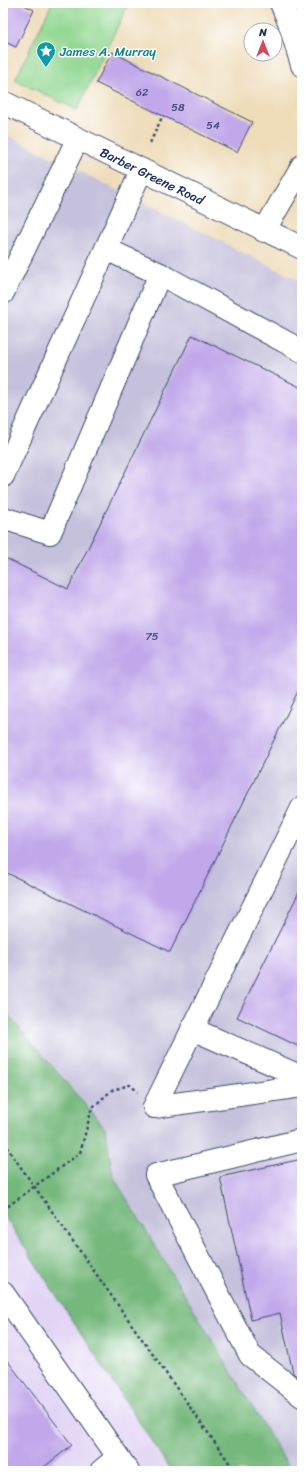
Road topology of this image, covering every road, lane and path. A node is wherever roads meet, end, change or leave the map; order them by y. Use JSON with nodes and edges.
{"nodes":[{"id":1,"x":281,"y":3,"type":"edge"},
{"id":2,"x":302,"y":65,"type":"edge"},
{"id":3,"x":3,"y":102,"type":"edge"},
{"id":4,"x":163,"y":115,"type":"dead end"},
{"id":5,"x":78,"y":140,"type":"junction"},
{"id":6,"x":150,"y":143,"type":"dead end"},
{"id":7,"x":302,"y":166,"type":"edge"},
{"id":8,"x":141,"y":170,"type":"junction"},
{"id":9,"x":264,"y":231,"type":"junction"},
{"id":10,"x":302,"y":248,"type":"edge"},
{"id":11,"x":106,"y":249,"type":"junction"},
{"id":12,"x":160,"y":274,"type":"junction"},
{"id":13,"x":3,"y":292,"type":"edge"},
{"id":14,"x":302,"y":350,"type":"edge"},
{"id":15,"x":3,"y":476,"type":"edge"},
{"id":16,"x":3,"y":518,"type":"edge"},
{"id":17,"x":302,"y":808,"type":"edge"},
{"id":18,"x":192,"y":1029,"type":"junction"},
{"id":19,"x":302,"y":1078,"type":"edge"},
{"id":20,"x":302,"y":1086,"type":"edge"},
{"id":21,"x":154,"y":1107,"type":"junction"},
{"id":22,"x":302,"y":1140,"type":"edge"},
{"id":23,"x":3,"y":1142,"type":"edge"},
{"id":24,"x":35,"y":1186,"type":"junction"},
{"id":25,"x":3,"y":1210,"type":"edge"},
{"id":26,"x":3,"y":1293,"type":"edge"},
{"id":27,"x":302,"y":1396,"type":"edge"},
{"id":28,"x":123,"y":1464,"type":"edge"},
{"id":29,"x":100,"y":1471,"type":"edge"},
{"id":30,"x":235,"y":1471,"type":"edge"}],
"edges":[{"from":1,"to":2,"type":"street"},
{"from":3,"to":5,"type":"street","name":"Barber Greene Road"},
{"from":4,"to":6,"type":"path"},
{"from":5,"to":8,"type":"street","name":"Barber Greene Road"},
{"from":5,"to":13,"type":"street"},
{"from":7,"to":9,"type":"street"},
{"from":8,"to":9,"type":"street","name":"Barber Greene Road"},
{"from":8,"to":11,"type":"street"},
{"from":9,"to":10,"type":"street","name":"Barber Greene Road"},
{"from":11,"to":12,"type":"street"},
{"from":11,"to":15,"type":"street"},
{"from":12,"to":14,"type":"street"},
{"from":12,"to":16,"type":"street"},
{"from":17,"to":18,"type":"street"},
{"from":18,"to":19,"type":"street"},
{"from":18,"to":21,"type":"street"},
{"from":20,"to":21,"type":"street"},
{"from":21,"to":24,"type":"path"},
{"from":22,"to":27,"type":"street"},
{"from":23,"to":24,"type":"path"},
{"from":24,"to":25,"type":"path"},
{"from":24,"to":30,"type":"path"},
{"from":26,"to":28,"type":"street"},
{"from":28,"to":29,"type":"street"}]}
